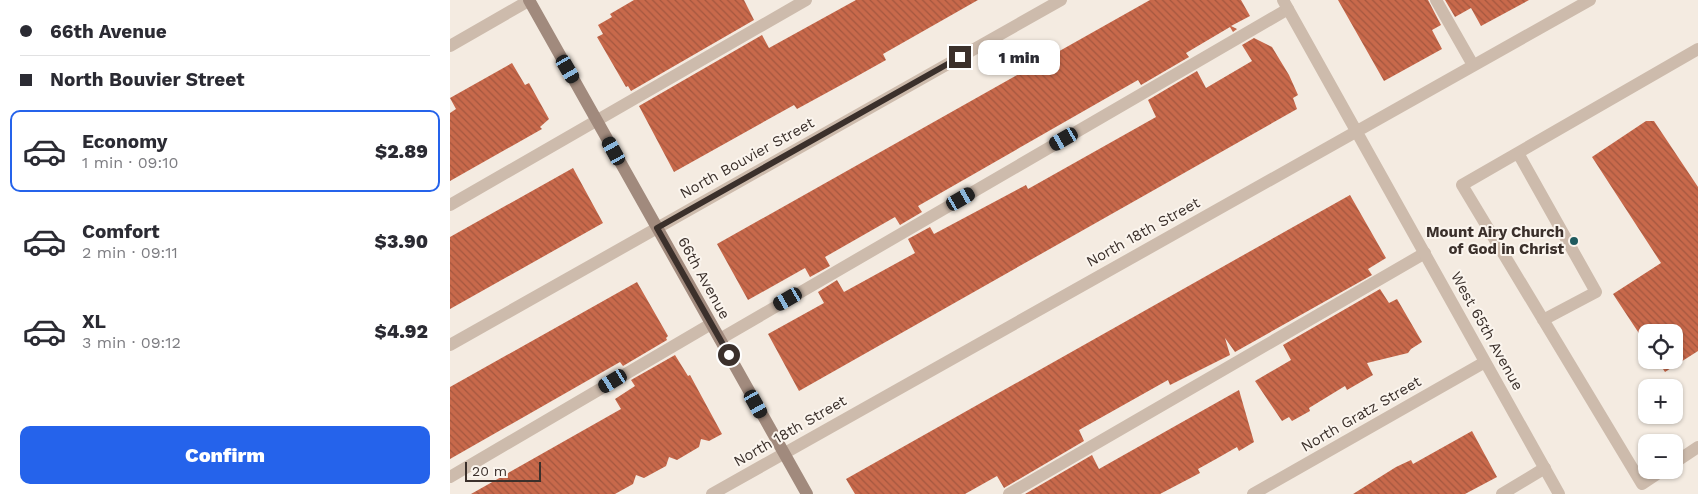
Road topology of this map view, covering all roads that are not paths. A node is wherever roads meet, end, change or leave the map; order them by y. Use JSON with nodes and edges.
{"nodes":[{"id":1,"x":529,"y":0,"type":"edge"},
{"id":2,"x":806,"y":0,"type":"edge"},
{"id":3,"x":1061,"y":0,"type":"edge"},
{"id":4,"x":1436,"y":0,"type":"edge"},
{"id":5,"x":1590,"y":0,"type":"edge"},
{"id":6,"x":1286,"y":5,"type":"edge"},
{"id":7,"x":450,"y":46,"type":"edge"},
{"id":8,"x":1698,"y":49,"type":"edge"},
{"id":9,"x":1473,"y":65,"type":"junction"},
{"id":10,"x":597,"y":121,"type":"junction"},
{"id":11,"x":1356,"y":130,"type":"junction"},
{"id":12,"x":1518,"y":153,"type":"junction"},
{"id":13,"x":450,"y":205,"type":"edge"},
{"id":14,"x":657,"y":228,"type":"junction"},
{"id":15,"x":1425,"y":253,"type":"junction"},
{"id":16,"x":1544,"y":320,"type":"junction"},
{"id":17,"x":711,"y":324,"type":"junction"},
{"id":18,"x":720,"y":339,"type":"junction"},
{"id":19,"x":450,"y":345,"type":"edge"},
{"id":20,"x":1485,"y":362,"type":"junction"},
{"id":21,"x":1698,"y":447,"type":"edge"},
{"id":22,"x":784,"y":453,"type":"junction"},
{"id":23,"x":1683,"y":457,"type":"edge"},
{"id":24,"x":1545,"y":468,"type":"junction"},
{"id":25,"x":450,"y":477,"type":"edge"},
{"id":26,"x":1638,"y":477,"type":"edge"},
{"id":27,"x":1639,"y":479,"type":"edge"},
{"id":28,"x":1650,"y":479,"type":"edge"},
{"id":29,"x":712,"y":494,"type":"edge"},
{"id":30,"x":807,"y":494,"type":"edge"},
{"id":31,"x":1009,"y":494,"type":"edge"},
{"id":32,"x":1253,"y":494,"type":"edge"},
{"id":33,"x":1502,"y":494,"type":"edge"},
{"id":34,"x":1559,"y":494,"type":"edge"}],
"edges":[{"from":1,"to":7,"type":"street"},
{"from":1,"to":10,"type":"street","name":"66th Avenue"},
{"from":2,"to":10,"type":"street"},
{"from":3,"to":14,"type":"street","name":"North Bouvier Street"},
{"from":4,"to":9,"type":"street"},
{"from":5,"to":9,"type":"street","name":"North 18th Street"},
{"from":6,"to":11,"type":"street","name":"West 65th Avenue"},
{"from":6,"to":18,"type":"street"},
{"from":8,"to":12,"type":"street"},
{"from":9,"to":11,"type":"street","name":"North 18th Street"},
{"from":10,"to":13,"type":"street"},
{"from":10,"to":14,"type":"street","name":"66th Avenue"},
{"from":11,"to":15,"type":"street","name":"West 65th Avenue"},
{"from":11,"to":22,"type":"street","name":"North 18th Street"},
{"from":12,"to":16,"type":"street"},
{"from":12,"to":16,"type":"street"},
{"from":14,"to":17,"type":"street","name":"66th Avenue"},
{"from":14,"to":19,"type":"street","name":"North Bouvier Street"},
{"from":15,"to":20,"type":"street","name":"West 65th Avenue"},
{"from":15,"to":31,"type":"street"},
{"from":16,"to":26,"type":"street"},
{"from":17,"to":18,"type":"street","name":"66th Avenue"},
{"from":17,"to":25,"type":"street"},
{"from":18,"to":22,"type":"street","name":"66th Avenue"},
{"from":20,"to":24,"type":"street","name":"West 65th Avenue"},
{"from":20,"to":32,"type":"street","name":"North Gratz Street"},
{"from":21,"to":23,"type":"street"},
{"from":22,"to":29,"type":"street","name":"North 18th Street"},
{"from":22,"to":30,"type":"street","name":"66th Avenue"},
{"from":24,"to":33,"type":"street"},
{"from":24,"to":34,"type":"street","name":"West 65th Avenue"},
{"from":27,"to":28,"type":"street"}]}
